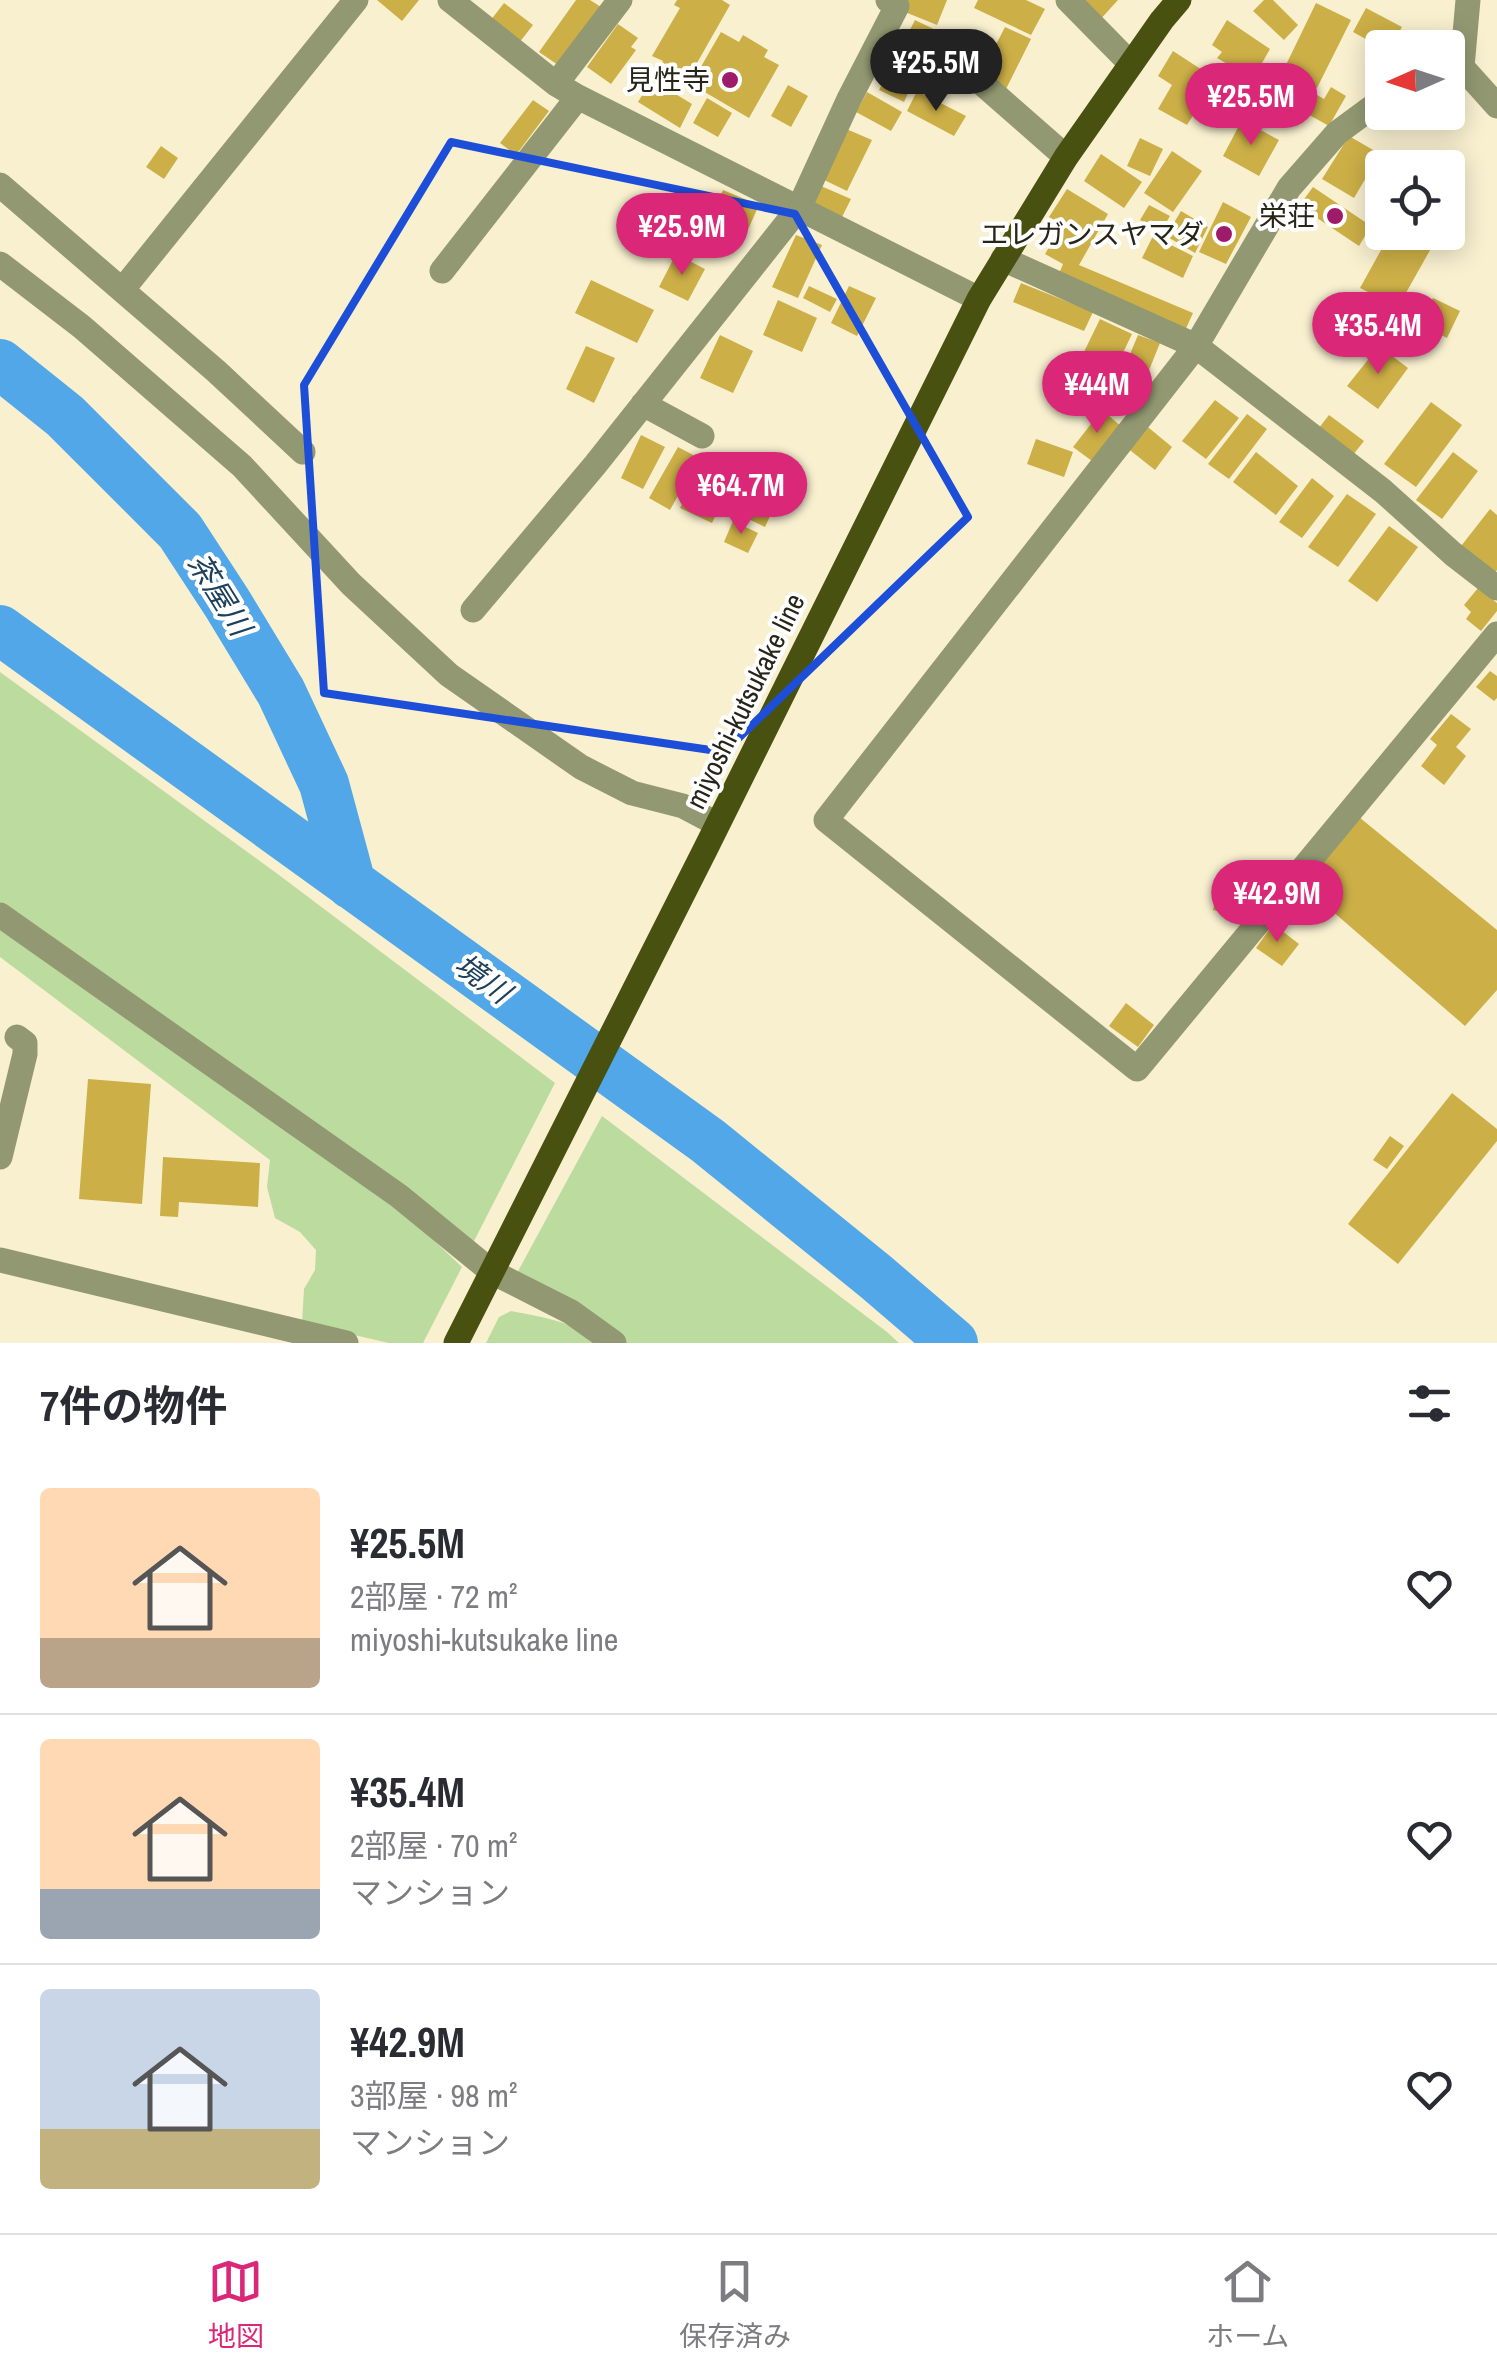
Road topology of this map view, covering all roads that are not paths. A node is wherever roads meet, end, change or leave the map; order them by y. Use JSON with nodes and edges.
{"nodes":[{"id":1,"x":356,"y":0,"type":"edge"},
{"id":2,"x":620,"y":0,"type":"edge"},
{"id":3,"x":888,"y":0,"type":"edge"},
{"id":4,"x":1068,"y":0,"type":"edge"},
{"id":5,"x":1179,"y":0,"type":"edge"},
{"id":6,"x":1468,"y":0,"type":"edge"},
{"id":7,"x":458,"y":3,"type":"edge"},
{"id":8,"x":1463,"y":30,"type":"edge"},
{"id":9,"x":1131,"y":64,"type":"junction"},
{"id":10,"x":1465,"y":80,"type":"edge"},
{"id":11,"x":984,"y":86,"type":"dead end"},
{"id":12,"x":567,"y":91,"type":"junction"},
{"id":13,"x":1497,"y":106,"type":"edge"},
{"id":14,"x":1365,"y":113,"type":"edge"},
{"id":15,"x":1066,"y":156,"type":"junction"},
{"id":16,"x":0,"y":185,"type":"edge"},
{"id":17,"x":798,"y":208,"type":"junction"},
{"id":18,"x":1003,"y":259,"type":"junction"},
{"id":19,"x":0,"y":264,"type":"edge"},
{"id":20,"x":442,"y":272,"type":"dead end"},
{"id":21,"x":123,"y":289,"type":"junction"},
{"id":22,"x":979,"y":300,"type":"junction"},
{"id":23,"x":1196,"y":346,"type":"junction"},
{"id":24,"x":643,"y":404,"type":"junction"},
{"id":25,"x":702,"y":436,"type":"dead end"},
{"id":26,"x":303,"y":452,"type":"dead end"},
{"id":27,"x":1497,"y":588,"type":"edge"},
{"id":28,"x":473,"y":610,"type":"dead end"},
{"id":29,"x":1497,"y":634,"type":"edge"},
{"id":30,"x":712,"y":836,"type":"junction"},
{"id":31,"x":0,"y":915,"type":"edge"},
{"id":32,"x":16,"y":1037,"type":"dead end"},
{"id":33,"x":0,"y":1158,"type":"edge"},
{"id":34,"x":0,"y":1260,"type":"edge"},
{"id":35,"x":492,"y":1272,"type":"junction"},
{"id":36,"x":346,"y":1343,"type":"edge"},
{"id":37,"x":456,"y":1343,"type":"edge"},
{"id":38,"x":614,"y":1343,"type":"edge"}],
"edges":[{"from":1,"to":21,"type":"street"},
{"from":2,"to":12,"type":"street"},
{"from":3,"to":17,"type":"street"},
{"from":4,"to":9,"type":"street"},
{"from":5,"to":9,"type":"main road","name":"miyoshi-kutsukake line"},
{"from":6,"to":8,"type":"street"},
{"from":7,"to":12,"type":"street"},
{"from":9,"to":15,"type":"main road","name":"miyoshi-kutsukake line"},
{"from":10,"to":13,"type":"street"},
{"from":11,"to":15,"type":"street"},
{"from":12,"to":17,"type":"street"},
{"from":12,"to":20,"type":"street"},
{"from":14,"to":23,"type":"street"},
{"from":15,"to":18,"type":"main road","name":"miyoshi-kutsukake line"},
{"from":16,"to":21,"type":"street"},
{"from":17,"to":22,"type":"street"},
{"from":17,"to":24,"type":"street"},
{"from":18,"to":22,"type":"main road","name":"miyoshi-kutsukake line"},
{"from":18,"to":23,"type":"street"},
{"from":19,"to":30,"type":"street"},
{"from":21,"to":26,"type":"street"},
{"from":22,"to":30,"type":"main road","name":"miyoshi-kutsukake line"},
{"from":23,"to":27,"type":"street"},
{"from":23,"to":29,"type":"street"},
{"from":24,"to":25,"type":"street"},
{"from":24,"to":28,"type":"street"},
{"from":30,"to":35,"type":"main road","name":"miyoshi-kutsukake line"},
{"from":31,"to":35,"type":"street"},
{"from":32,"to":33,"type":"street"},
{"from":34,"to":36,"type":"street"},
{"from":35,"to":37,"type":"main road","name":"miyoshi-kutsukake line"},
{"from":35,"to":38,"type":"street"}]}
